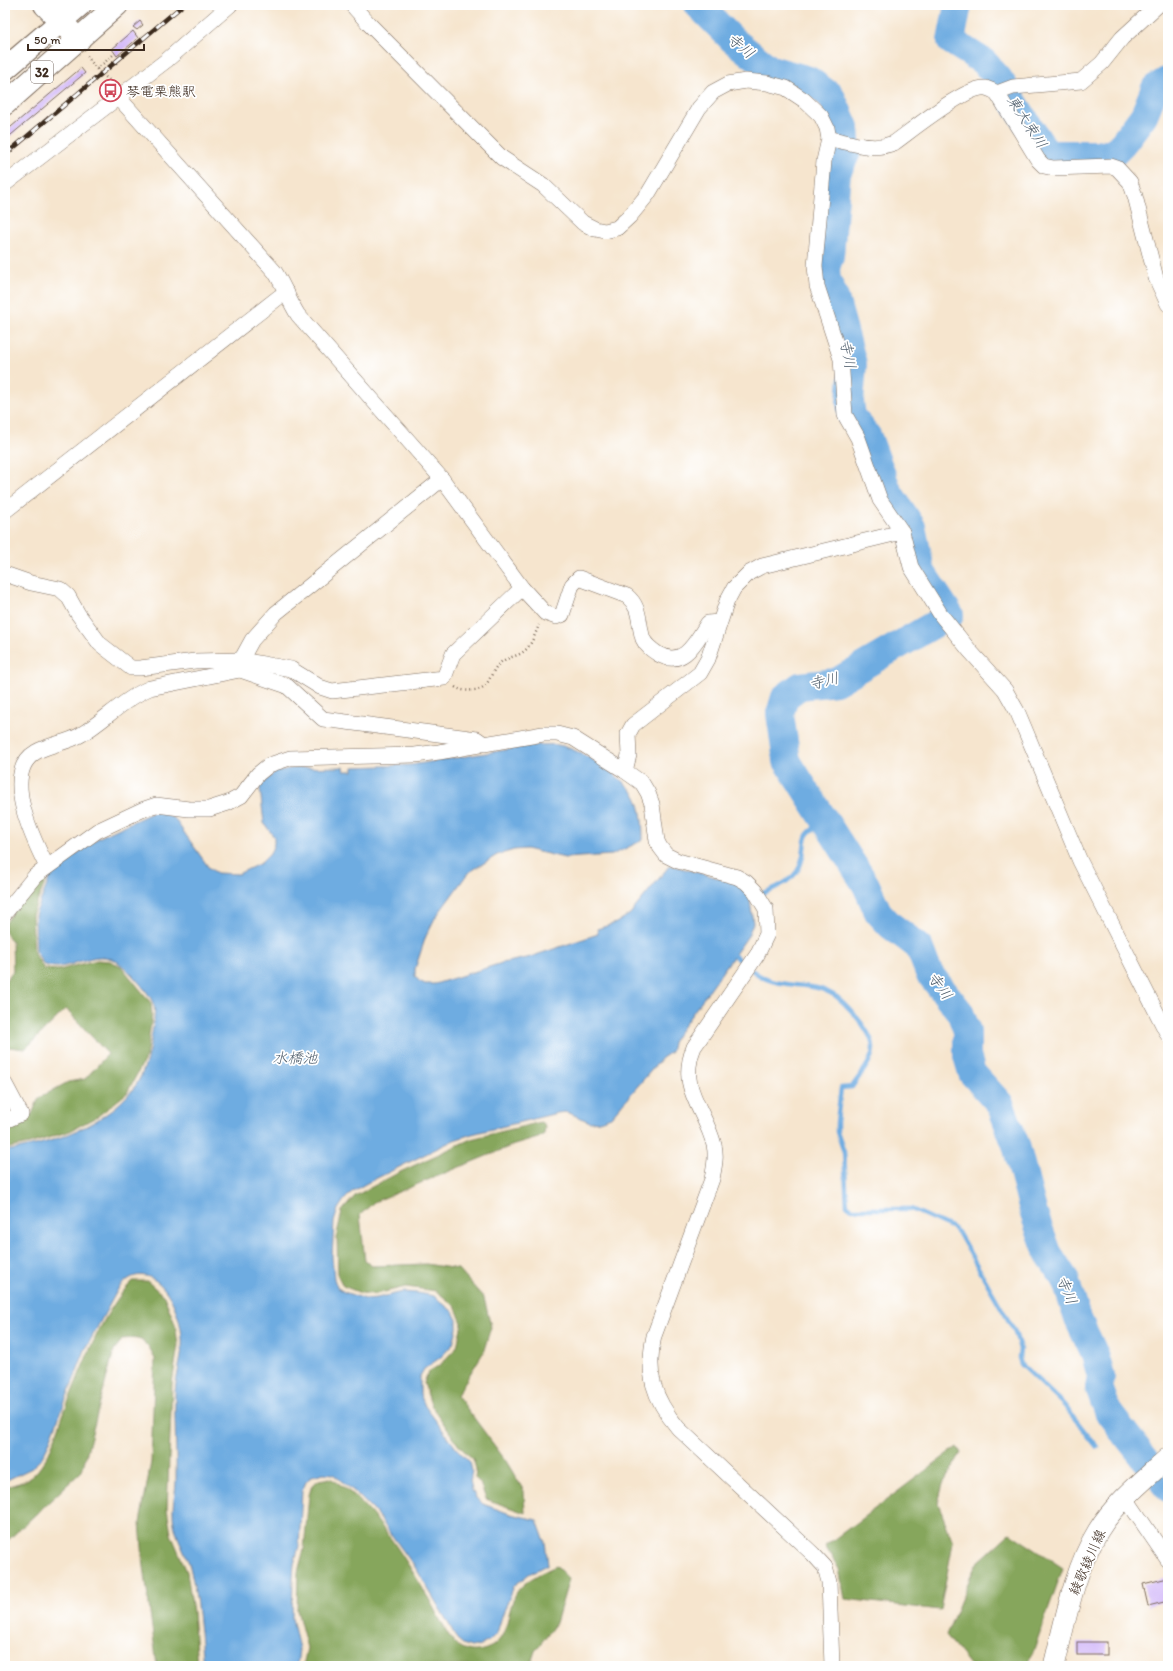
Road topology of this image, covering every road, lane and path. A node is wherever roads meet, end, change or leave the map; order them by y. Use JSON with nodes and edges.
{"nodes":[{"id":1,"x":45,"y":5,"type":"edge"},
{"id":2,"x":80,"y":5,"type":"edge"},
{"id":3,"x":117,"y":5,"type":"edge"},
{"id":4,"x":148,"y":5,"type":"edge"},
{"id":5,"x":230,"y":5,"type":"edge"},
{"id":6,"x":352,"y":5,"type":"edge"},
{"id":7,"x":1158,"y":5,"type":"edge"},
{"id":8,"x":144,"y":8,"type":"dead end"},
{"id":9,"x":61,"y":21,"type":"junction"},
{"id":10,"x":82,"y":48,"type":"junction"},
{"id":11,"x":113,"y":55,"type":"dead end"},
{"id":12,"x":5,"y":69,"type":"edge"},
{"id":13,"x":97,"y":69,"type":"junction"},
{"id":14,"x":1004,"y":90,"type":"junction"},
{"id":15,"x":121,"y":96,"type":"junction"},
{"id":16,"x":5,"y":104,"type":"edge"},
{"id":17,"x":840,"y":141,"type":"junction"},
{"id":18,"x":5,"y":184,"type":"edge"},
{"id":19,"x":286,"y":293,"type":"junction"},
{"id":20,"x":1168,"y":304,"type":"edge"},
{"id":21,"x":442,"y":479,"type":"junction"},
{"id":22,"x":5,"y":511,"type":"edge"},
{"id":23,"x":902,"y":532,"type":"junction"},
{"id":24,"x":5,"y":574,"type":"edge"},
{"id":25,"x":522,"y":588,"type":"junction"},
{"id":26,"x":545,"y":613,"type":"junction"},
{"id":27,"x":719,"y":622,"type":"junction"},
{"id":28,"x":240,"y":665,"type":"junction"},
{"id":29,"x":444,"y":678,"type":"junction"},
{"id":30,"x":484,"y":744,"type":"junction"},
{"id":31,"x":626,"y":771,"type":"junction"},
{"id":32,"x":47,"y":867,"type":"junction"},
{"id":33,"x":5,"y":913,"type":"edge"},
{"id":34,"x":1168,"y":1035,"type":"edge"},
{"id":35,"x":5,"y":1084,"type":"edge"},
{"id":36,"x":5,"y":1121,"type":"edge"},
{"id":37,"x":1168,"y":1458,"type":"edge"},
{"id":38,"x":1125,"y":1497,"type":"junction"},
{"id":39,"x":1168,"y":1560,"type":"edge"},
{"id":40,"x":832,"y":1666,"type":"edge"},
{"id":41,"x":1054,"y":1666,"type":"edge"}],
"edges":[{"from":1,"to":9,"type":"main road"},
{"from":2,"to":9,"type":"main road","number":"32"},
{"from":3,"to":10,"type":"main road","number":"32"},
{"from":4,"to":8,"type":"path"},
{"from":5,"to":15,"type":"street"},
{"from":6,"to":17,"type":"street"},
{"from":7,"to":14,"type":"street"},
{"from":9,"to":10,"type":"main road"},
{"from":9,"to":12,"type":"main road","number":"32"},
{"from":10,"to":13,"type":"path"},
{"from":10,"to":16,"type":"main road","number":"32"},
{"from":11,"to":13,"type":"path"},
{"from":13,"to":15,"type":"path"},
{"from":14,"to":17,"type":"street"},
{"from":14,"to":20,"type":"street"},
{"from":15,"to":18,"type":"street"},
{"from":15,"to":19,"type":"street"},
{"from":17,"to":23,"type":"street"},
{"from":19,"to":21,"type":"street"},
{"from":19,"to":22,"type":"street"},
{"from":21,"to":25,"type":"street"},
{"from":21,"to":28,"type":"street"},
{"from":23,"to":27,"type":"street"},
{"from":23,"to":34,"type":"street"},
{"from":24,"to":28,"type":"street"},
{"from":25,"to":26,"type":"street"},
{"from":25,"to":29,"type":"street"},
{"from":26,"to":27,"type":"street"},
{"from":26,"to":29,"type":"path"},
{"from":27,"to":31,"type":"street"},
{"from":28,"to":29,"type":"street"},
{"from":28,"to":30,"type":"street"},
{"from":28,"to":32,"type":"street"},
{"from":30,"to":31,"type":"street"},
{"from":30,"to":32,"type":"street"},
{"from":31,"to":40,"type":"street"},
{"from":32,"to":33,"type":"street"},
{"from":35,"to":36,"type":"street"},
{"from":37,"to":38,"type":"main road","name":"綾歌綾川線"},
{"from":38,"to":39,"type":"street"},
{"from":38,"to":41,"type":"main road","name":"綾歌綾川線"}]}
